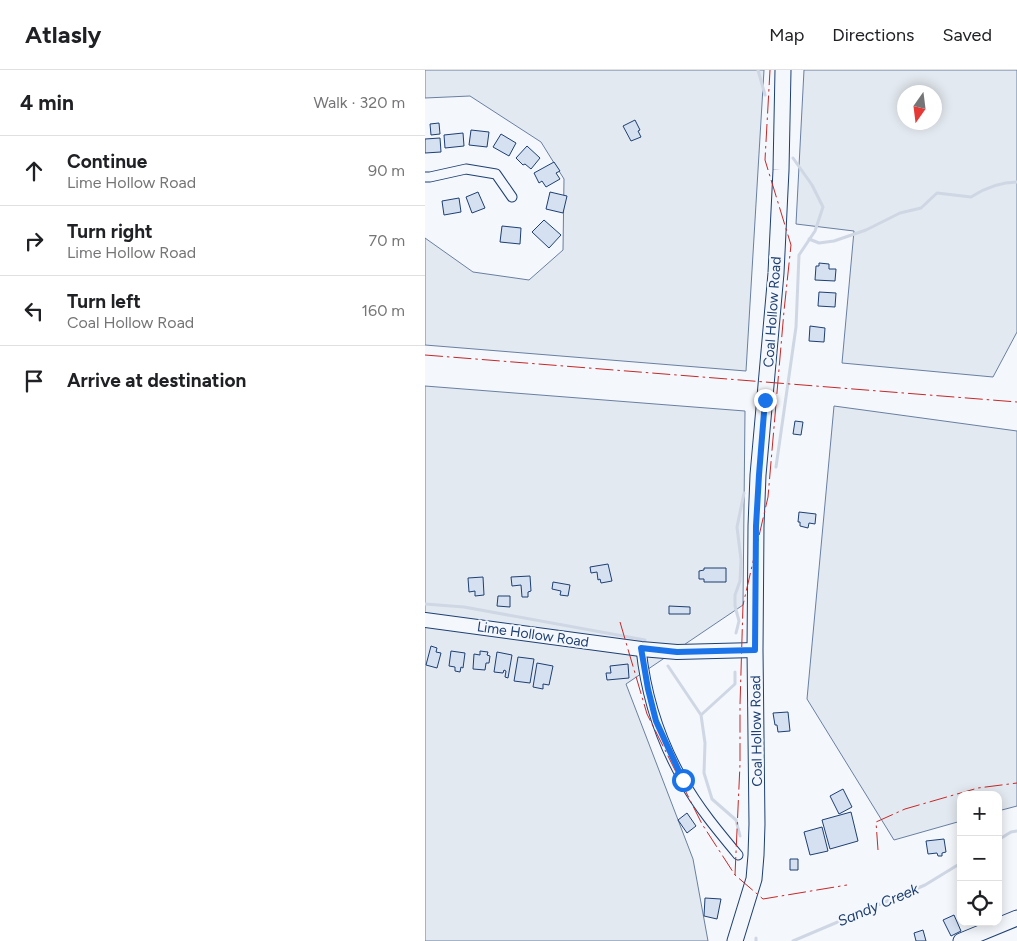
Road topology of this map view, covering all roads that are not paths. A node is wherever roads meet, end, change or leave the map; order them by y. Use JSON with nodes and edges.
{"nodes":[{"id":1,"x":783,"y":70,"type":"edge"},
{"id":2,"x":425,"y":177,"type":"edge"},
{"id":3,"x":512,"y":197,"type":"dead end"},
{"id":4,"x":425,"y":620,"type":"edge"},
{"id":5,"x":641,"y":648,"type":"junction"},
{"id":6,"x":755,"y":650,"type":"junction"},
{"id":7,"x":738,"y":855,"type":"dead end"},
{"id":8,"x":1017,"y":918,"type":"edge"},
{"id":9,"x":735,"y":941,"type":"edge"},
{"id":10,"x":961,"y":941,"type":"edge"}],
"edges":[{"from":1,"to":6,"type":"main road","name":"Coal Hollow Road"},
{"from":2,"to":3,"type":"street"},
{"from":4,"to":5,"type":"street","name":"Lime Hollow Road"},
{"from":5,"to":6,"type":"street","name":"Lime Hollow Road"},
{"from":5,"to":7,"type":"street"},
{"from":6,"to":9,"type":"main road","name":"Coal Hollow Road"},
{"from":8,"to":10,"type":"main road"}]}
